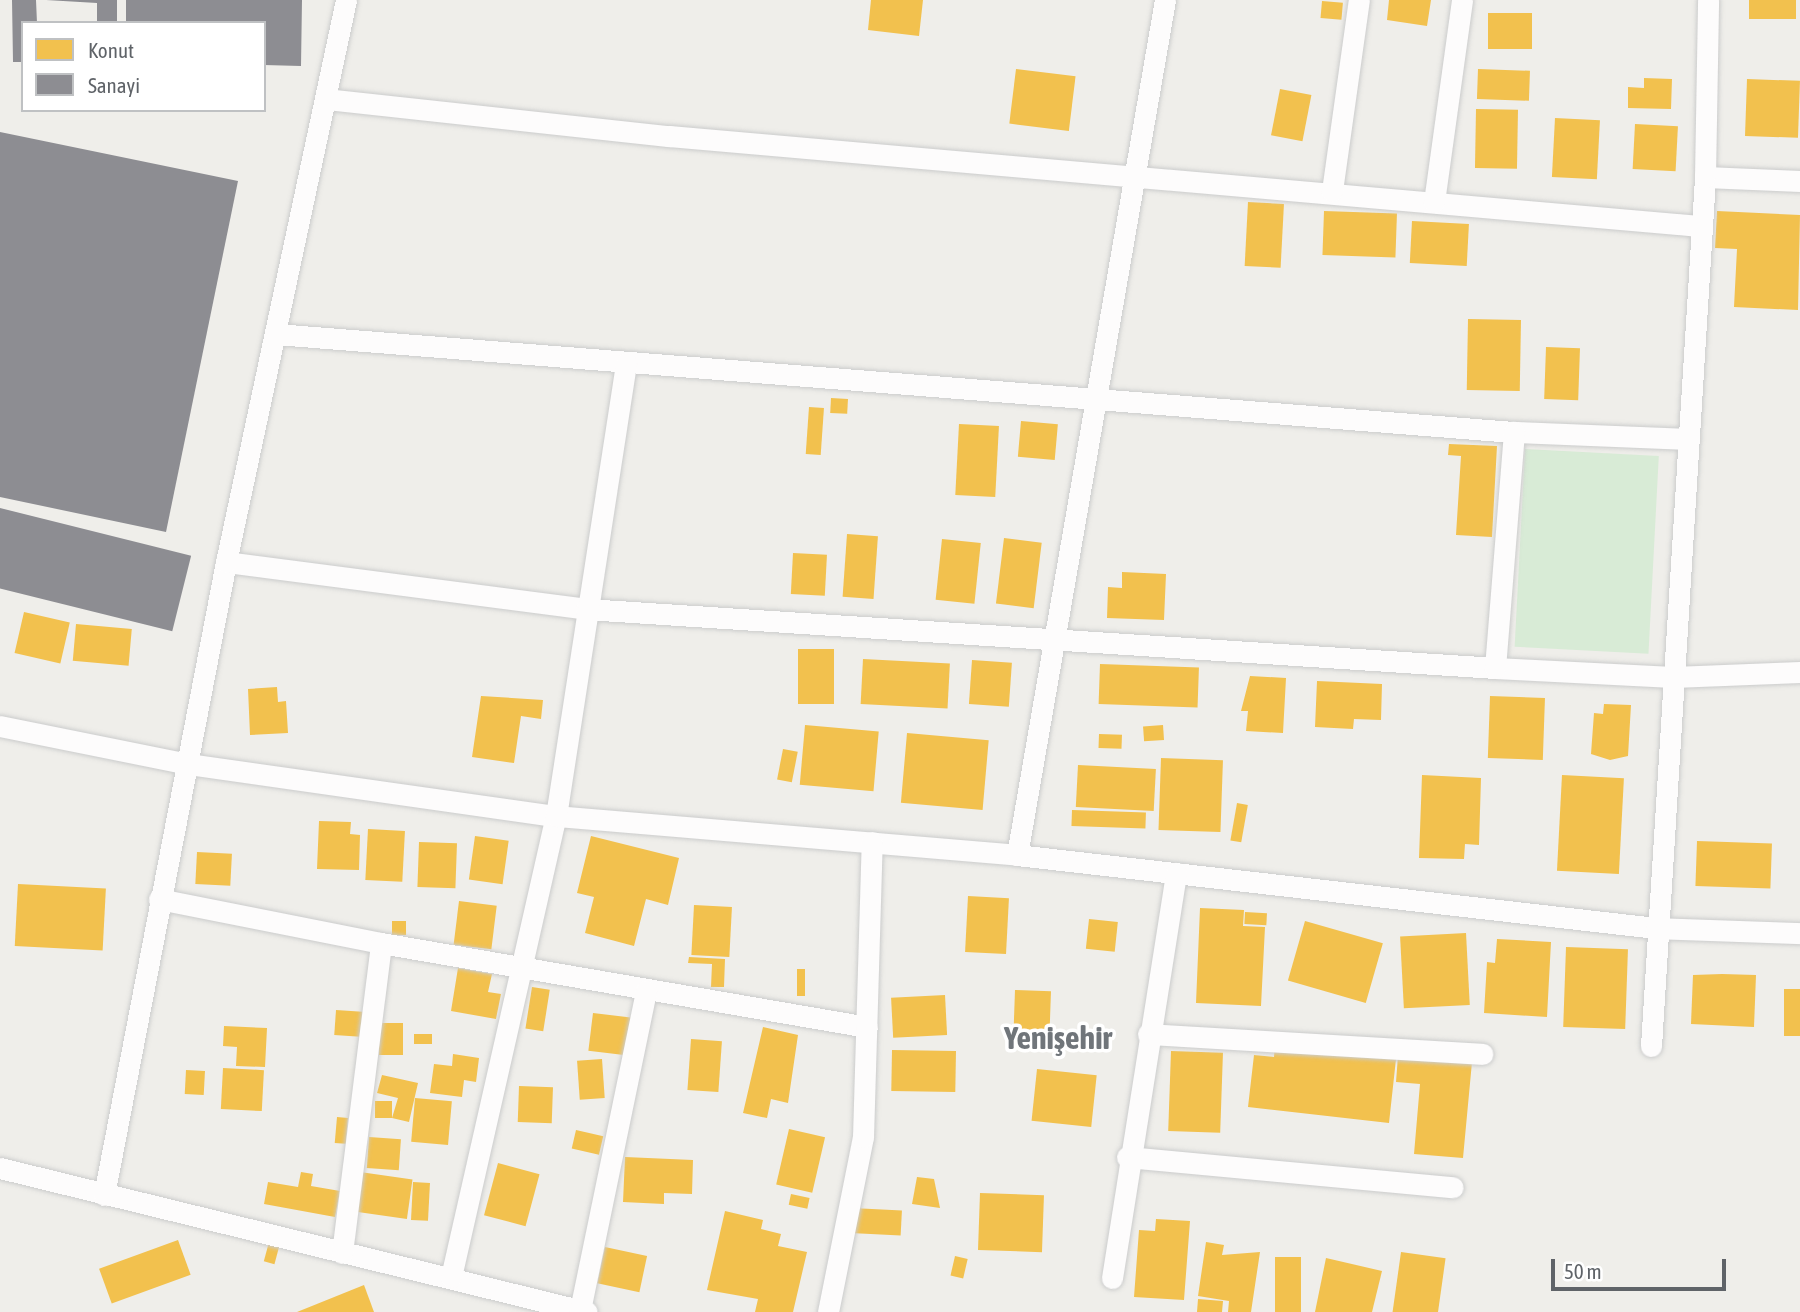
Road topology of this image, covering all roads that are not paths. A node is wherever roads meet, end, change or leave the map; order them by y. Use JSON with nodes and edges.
{"nodes":[{"id":1,"x":346,"y":0,"type":"edge"},
{"id":2,"x":1165,"y":0,"type":"edge"},
{"id":3,"x":1359,"y":0,"type":"edge"},
{"id":4,"x":1462,"y":0,"type":"edge"},
{"id":5,"x":1708,"y":0,"type":"edge"},
{"id":6,"x":326,"y":99,"type":"junction"},
{"id":7,"x":1134,"y":174,"type":"junction"},
{"id":8,"x":1705,"y":177,"type":"junction"},
{"id":9,"x":1800,"y":181,"type":"edge"},
{"id":10,"x":1332,"y":191,"type":"junction"},
{"id":11,"x":1434,"y":202,"type":"junction"},
{"id":12,"x":1699,"y":226,"type":"junction"},
{"id":13,"x":276,"y":334,"type":"junction"},
{"id":14,"x":626,"y":363,"type":"junction"},
{"id":15,"x":1093,"y":399,"type":"junction"},
{"id":16,"x":1514,"y":432,"type":"junction"},
{"id":17,"x":1685,"y":439,"type":"junction"},
{"id":18,"x":226,"y":562,"type":"junction"},
{"id":19,"x":586,"y":610,"type":"junction"},
{"id":20,"x":1052,"y":642,"type":"junction"},
{"id":21,"x":1495,"y":668,"type":"junction"},
{"id":22,"x":1800,"y":672,"type":"edge"},
{"id":23,"x":1673,"y":677,"type":"junction"},
{"id":24,"x":0,"y":726,"type":"edge"},
{"id":25,"x":189,"y":764,"type":"junction"},
{"id":26,"x":555,"y":816,"type":"junction"},
{"id":27,"x":873,"y":842,"type":"junction"},
{"id":28,"x":1017,"y":855,"type":"junction"},
{"id":29,"x":1176,"y":873,"type":"junction"},
{"id":30,"x":159,"y":899,"type":"junction"},
{"id":31,"x":1656,"y":928,"type":"junction"},
{"id":32,"x":1800,"y":933,"type":"edge"},
{"id":33,"x":381,"y":943,"type":"junction"},
{"id":34,"x":522,"y":970,"type":"junction"},
{"id":35,"x":646,"y":990,"type":"junction"},
{"id":36,"x":867,"y":1027,"type":"junction"},
{"id":37,"x":1149,"y":1034,"type":"junction"},
{"id":38,"x":1651,"y":1046,"type":"dead end"},
{"id":39,"x":1482,"y":1054,"type":"dead end"},
{"id":40,"x":1128,"y":1157,"type":"junction"},
{"id":41,"x":0,"y":1168,"type":"edge"},
{"id":42,"x":1453,"y":1186,"type":"dead end"},
{"id":43,"x":104,"y":1195,"type":"junction"},
{"id":44,"x":342,"y":1253,"type":"junction"},
{"id":45,"x":452,"y":1277,"type":"junction"},
{"id":46,"x":1112,"y":1278,"type":"dead end"},
{"id":47,"x":583,"y":1311,"type":"edge"},
{"id":48,"x":828,"y":1312,"type":"edge"}],
"edges":[{"from":1,"to":6,"type":"street"},
{"from":2,"to":7,"type":"street"},
{"from":3,"to":10,"type":"street"},
{"from":4,"to":11,"type":"street"},
{"from":5,"to":8,"type":"street"},
{"from":6,"to":7,"type":"street"},
{"from":6,"to":13,"type":"street"},
{"from":7,"to":10,"type":"street"},
{"from":7,"to":15,"type":"street"},
{"from":8,"to":9,"type":"street"},
{"from":8,"to":12,"type":"street"},
{"from":10,"to":11,"type":"street"},
{"from":11,"to":12,"type":"street"},
{"from":12,"to":17,"type":"street"},
{"from":13,"to":14,"type":"street"},
{"from":13,"to":18,"type":"street"},
{"from":14,"to":15,"type":"street"},
{"from":14,"to":19,"type":"street"},
{"from":15,"to":16,"type":"street"},
{"from":15,"to":20,"type":"street"},
{"from":16,"to":17,"type":"street"},
{"from":16,"to":21,"type":"street"},
{"from":17,"to":23,"type":"street"},
{"from":18,"to":19,"type":"street"},
{"from":18,"to":25,"type":"street"},
{"from":19,"to":20,"type":"street"},
{"from":19,"to":26,"type":"street"},
{"from":20,"to":21,"type":"street"},
{"from":20,"to":28,"type":"street"},
{"from":21,"to":23,"type":"street"},
{"from":22,"to":23,"type":"street"},
{"from":23,"to":31,"type":"street"},
{"from":24,"to":25,"type":"street"},
{"from":25,"to":26,"type":"street"},
{"from":25,"to":30,"type":"street"},
{"from":26,"to":27,"type":"street"},
{"from":26,"to":34,"type":"street"},
{"from":27,"to":28,"type":"street"},
{"from":27,"to":36,"type":"street"},
{"from":28,"to":29,"type":"street"},
{"from":29,"to":31,"type":"street"},
{"from":29,"to":37,"type":"street"},
{"from":30,"to":33,"type":"street"},
{"from":30,"to":43,"type":"street"},
{"from":31,"to":32,"type":"street"},
{"from":31,"to":38,"type":"street"},
{"from":33,"to":34,"type":"street"},
{"from":33,"to":44,"type":"street"},
{"from":34,"to":35,"type":"street"},
{"from":34,"to":45,"type":"street"},
{"from":35,"to":36,"type":"street"},
{"from":35,"to":47,"type":"street"},
{"from":36,"to":48,"type":"street"},
{"from":37,"to":39,"type":"street"},
{"from":37,"to":40,"type":"street"},
{"from":40,"to":42,"type":"street"},
{"from":40,"to":46,"type":"street"},
{"from":41,"to":43,"type":"street"},
{"from":43,"to":44,"type":"street"},
{"from":44,"to":45,"type":"street"},
{"from":45,"to":47,"type":"street"}]}
